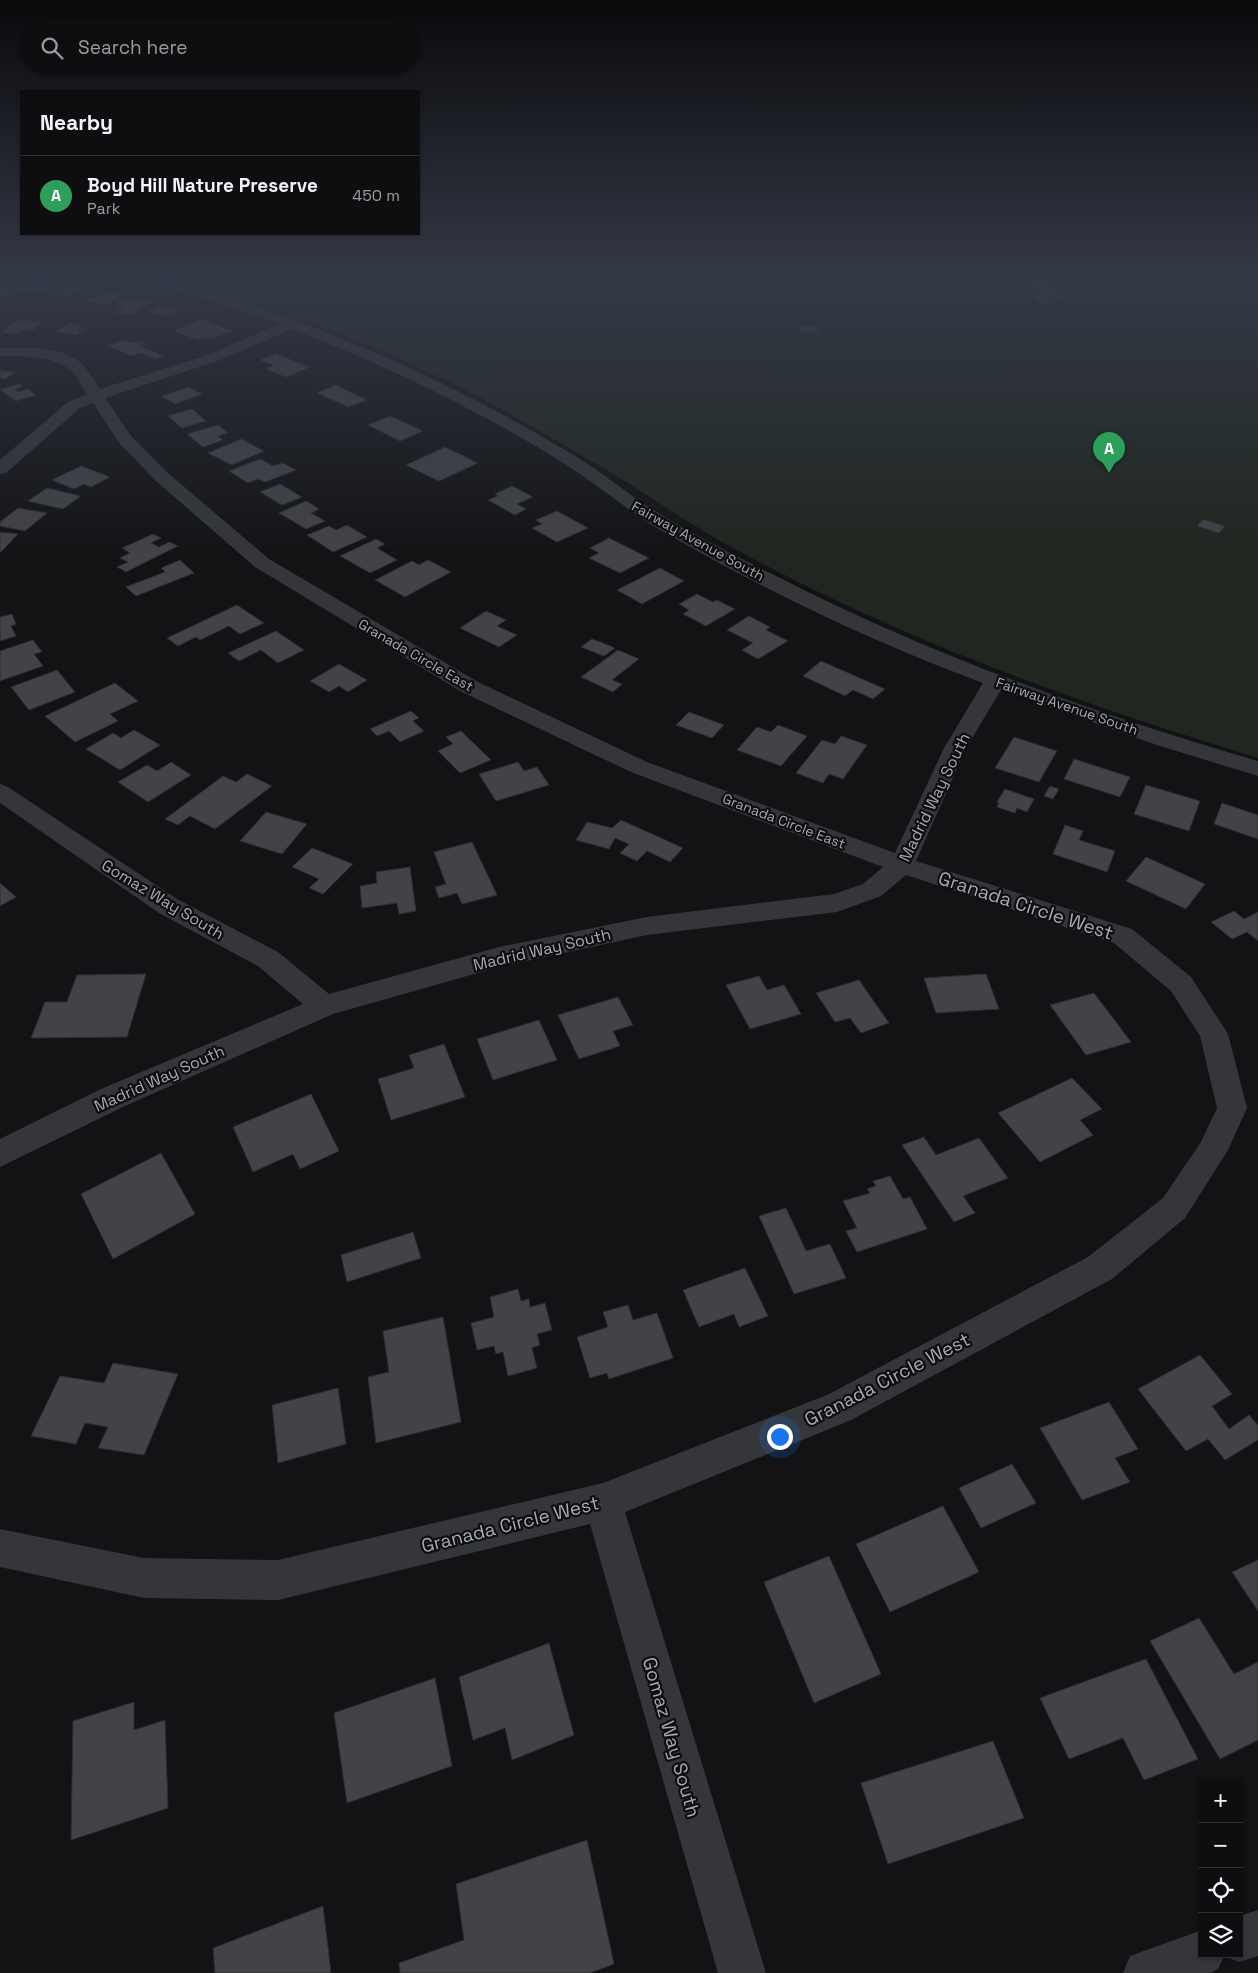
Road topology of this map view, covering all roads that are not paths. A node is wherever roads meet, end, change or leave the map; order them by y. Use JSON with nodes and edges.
{"nodes":[{"id":1,"x":80,"y":372,"type":"edge"},
{"id":2,"x":169,"y":372,"type":"edge"},
{"id":3,"x":406,"y":372,"type":"edge"},
{"id":4,"x":95,"y":396,"type":"junction"},
{"id":5,"x":0,"y":469,"type":"edge"},
{"id":6,"x":996,"y":681,"type":"junction"},
{"id":7,"x":1258,"y":769,"type":"edge"},
{"id":8,"x":0,"y":792,"type":"edge"},
{"id":9,"x":902,"y":865,"type":"junction"},
{"id":10,"x":325,"y":1006,"type":"junction"},
{"id":11,"x":0,"y":1154,"type":"edge"},
{"id":12,"x":603,"y":1502,"type":"junction"},
{"id":13,"x":0,"y":1548,"type":"edge"},
{"id":14,"x":1258,"y":1933,"type":"edge"},
{"id":15,"x":1243,"y":1938,"type":"edge"},
{"id":16,"x":1198,"y":1954,"type":"edge"},
{"id":17,"x":742,"y":1973,"type":"edge"},
{"id":18,"x":1147,"y":1973,"type":"edge"}],
"edges":[{"from":1,"to":4,"type":"street","name":"Granada Circle East"},
{"from":2,"to":4,"type":"street"},
{"from":3,"to":6,"type":"street","name":"Fairway Avenue South"},
{"from":4,"to":5,"type":"street"},
{"from":4,"to":9,"type":"street","name":"Granada Circle East"},
{"from":6,"to":7,"type":"street","name":"Fairway Avenue South"},
{"from":6,"to":9,"type":"street","name":"Madrid Way South"},
{"from":8,"to":10,"type":"street","name":"Gomaz Way South"},
{"from":9,"to":10,"type":"street","name":"Madrid Way South"},
{"from":9,"to":12,"type":"street","name":"Granada Circle West"},
{"from":10,"to":11,"type":"street","name":"Madrid Way South"},
{"from":12,"to":13,"type":"street","name":"Granada Circle West"},
{"from":12,"to":17,"type":"street","name":"Gomaz Way South"},
{"from":14,"to":15,"type":"street"},
{"from":16,"to":18,"type":"street"}]}
